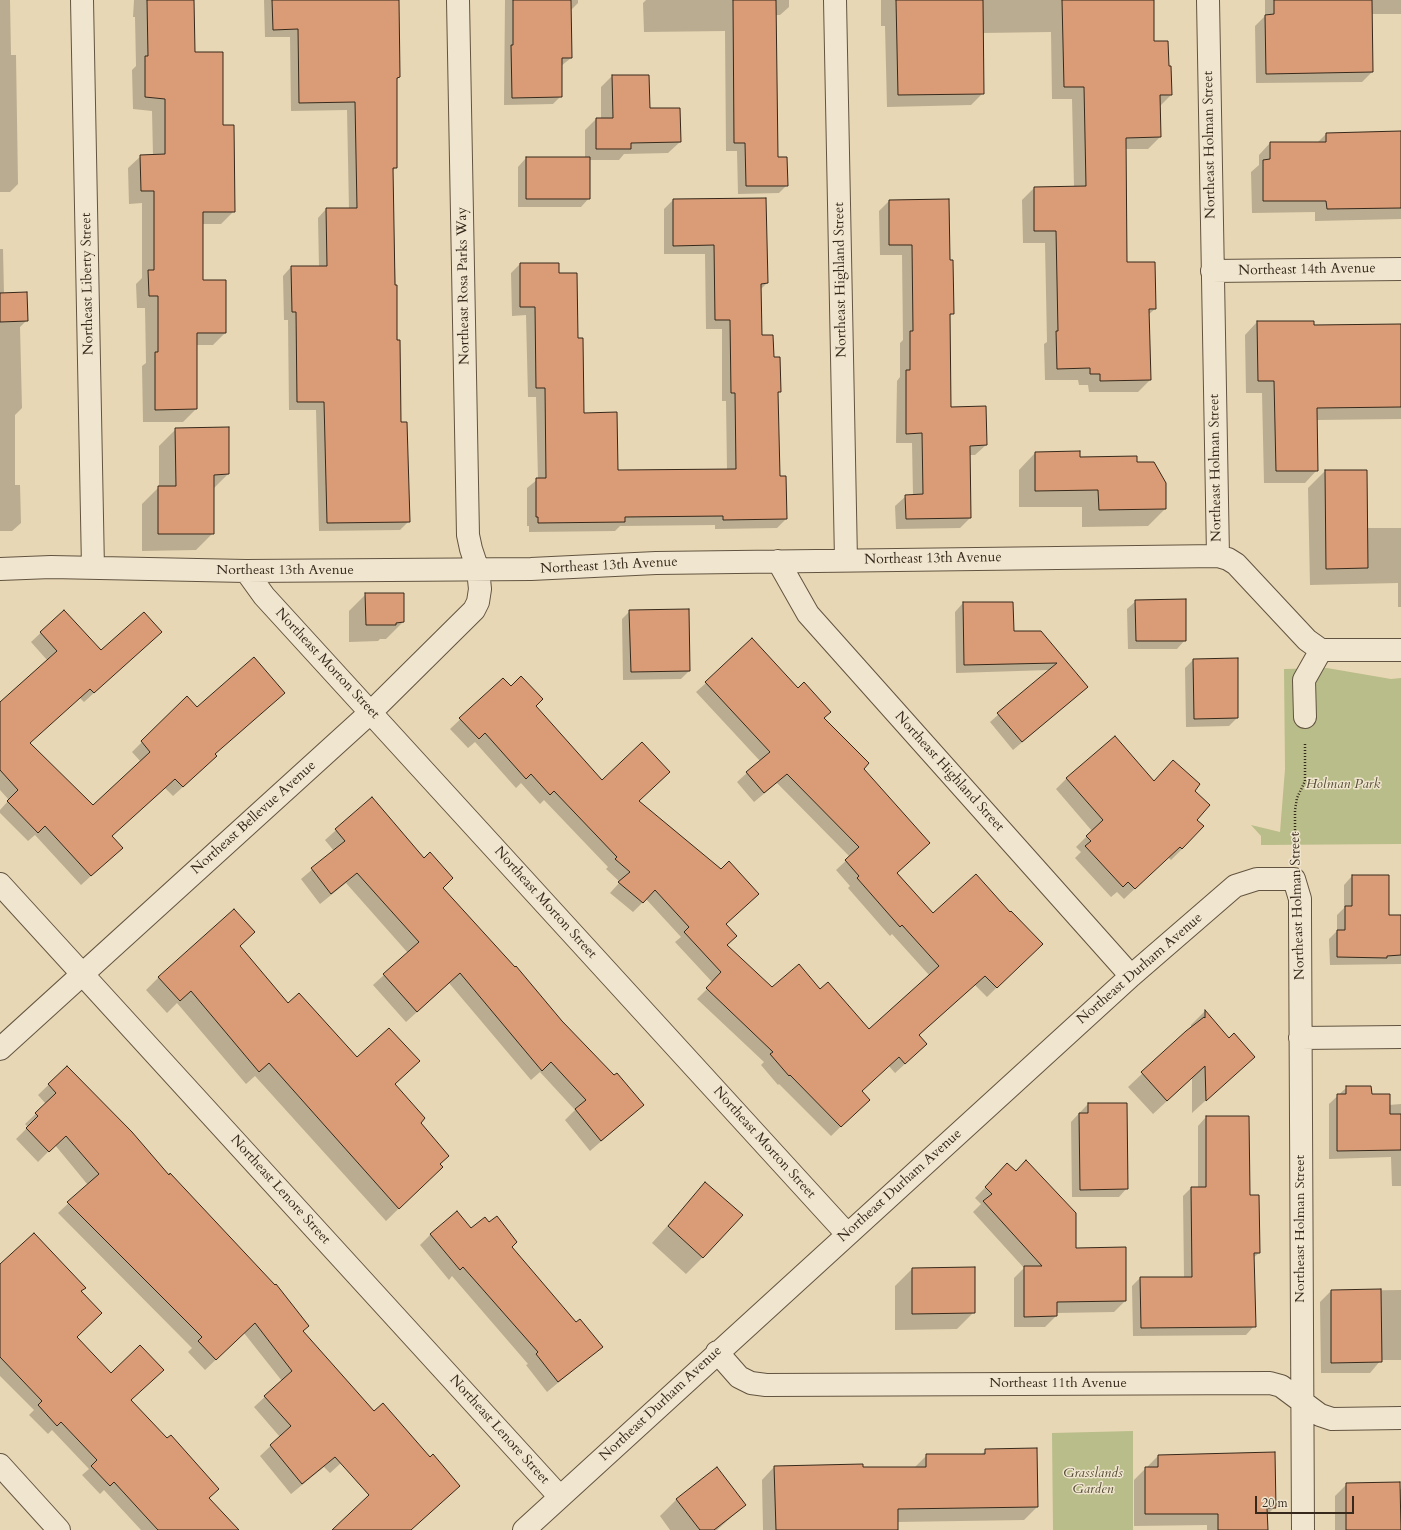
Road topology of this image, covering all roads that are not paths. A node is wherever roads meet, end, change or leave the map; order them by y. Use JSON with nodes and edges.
{"nodes":[{"id":1,"x":82,"y":0,"type":"edge"},
{"id":2,"x":458,"y":0,"type":"edge"},
{"id":3,"x":835,"y":0,"type":"edge"},
{"id":4,"x":1208,"y":0,"type":"edge"},
{"id":5,"x":1401,"y":269,"type":"edge"},
{"id":6,"x":1212,"y":271,"type":"junction"},
{"id":7,"x":1218,"y":556,"type":"junction"},
{"id":8,"x":846,"y":560,"type":"junction"},
{"id":9,"x":778,"y":561,"type":"junction"},
{"id":10,"x":93,"y":568,"type":"junction"},
{"id":11,"x":0,"y":569,"type":"edge"},
{"id":12,"x":478,"y":570,"type":"junction"},
{"id":13,"x":246,"y":571,"type":"junction"},
{"id":14,"x":1321,"y":650,"type":"junction"},
{"id":15,"x":1401,"y":650,"type":"edge"},
{"id":16,"x":371,"y":712,"type":"junction"},
{"id":17,"x":1305,"y":717,"type":"road end"},
{"id":18,"x":1294,"y":879,"type":"joint"},
{"id":19,"x":0,"y":884,"type":"edge"},
{"id":20,"x":83,"y":974,"type":"junction"},
{"id":21,"x":1131,"y":976,"type":"junction"},
{"id":22,"x":1401,"y":1037,"type":"edge"},
{"id":23,"x":1300,"y":1038,"type":"junction"},
{"id":24,"x":0,"y":1050,"type":"edge"},
{"id":25,"x":847,"y":1234,"type":"junction"},
{"id":26,"x":717,"y":1352,"type":"junction"},
{"id":27,"x":1301,"y":1402,"type":"junction"},
{"id":28,"x":1401,"y":1418,"type":"edge"},
{"id":29,"x":0,"y":1465,"type":"edge"},
{"id":30,"x":560,"y":1497,"type":"junction"},
{"id":31,"x":59,"y":1530,"type":"edge"},
{"id":32,"x":524,"y":1530,"type":"edge"},
{"id":33,"x":1303,"y":1530,"type":"edge"}],
"edges":[{"from":1,"to":10,"type":"street","name":"Northeast Liberty Street"},
{"from":2,"to":12,"type":"street","name":"Northeast Rosa Parks Way"},
{"from":3,"to":8,"type":"street","name":"Northeast Highland Street"},
{"from":4,"to":6,"type":"street","name":"Northeast Holman Street"},
{"from":5,"to":6,"type":"street","name":"Northeast 14th Avenue"},
{"from":6,"to":7,"type":"street","name":"Northeast Holman Street"},
{"from":7,"to":8,"type":"street","name":"Northeast 13th Avenue"},
{"from":7,"to":14,"type":"street","name":"Northeast Holman Street"},
{"from":8,"to":9,"type":"street","name":"Northeast 13th Avenue"},
{"from":9,"to":12,"type":"street","name":"Northeast 13th Avenue"},
{"from":9,"to":21,"type":"street","name":"Northeast Highland Street"},
{"from":10,"to":11,"type":"street","name":"Northeast 13th Avenue"},
{"from":10,"to":13,"type":"street","name":"Northeast 13th Avenue"},
{"from":12,"to":13,"type":"street","name":"Northeast 13th Avenue"},
{"from":12,"to":16,"type":"street","name":"Northeast Bellevue Avenue"},
{"from":13,"to":16,"type":"street","name":"Northeast Morton Street"},
{"from":14,"to":15,"type":"street"},
{"from":14,"to":17,"type":"street"},
{"from":16,"to":20,"type":"street","name":"Northeast Bellevue Avenue"},
{"from":16,"to":25,"type":"street","name":"Northeast Morton Street"},
{"from":18,"to":21,"type":"street","name":"Northeast Durham Avenue"},
{"from":18,"to":23,"type":"street","name":"Northeast Holman Street"},
{"from":19,"to":20,"type":"street","name":"Northeast Lenore Street"},
{"from":20,"to":24,"type":"street","name":"Northeast Bellevue Avenue"},
{"from":20,"to":30,"type":"street","name":"Northeast Lenore Street"},
{"from":21,"to":25,"type":"street","name":"Northeast Durham Avenue"},
{"from":22,"to":23,"type":"street"},
{"from":23,"to":27,"type":"street","name":"Northeast Holman Street"},
{"from":25,"to":26,"type":"street","name":"Northeast Durham Avenue"},
{"from":26,"to":27,"type":"street","name":"Northeast 11th Avenue"},
{"from":26,"to":30,"type":"street","name":"Northeast Durham Avenue"},
{"from":27,"to":28,"type":"street","name":"Northeast 11th Avenue"},
{"from":27,"to":33,"type":"street","name":"Northeast Holman Street"},
{"from":29,"to":31,"type":"street"},
{"from":30,"to":32,"type":"street","name":"Northeast Durham Avenue"}]}
